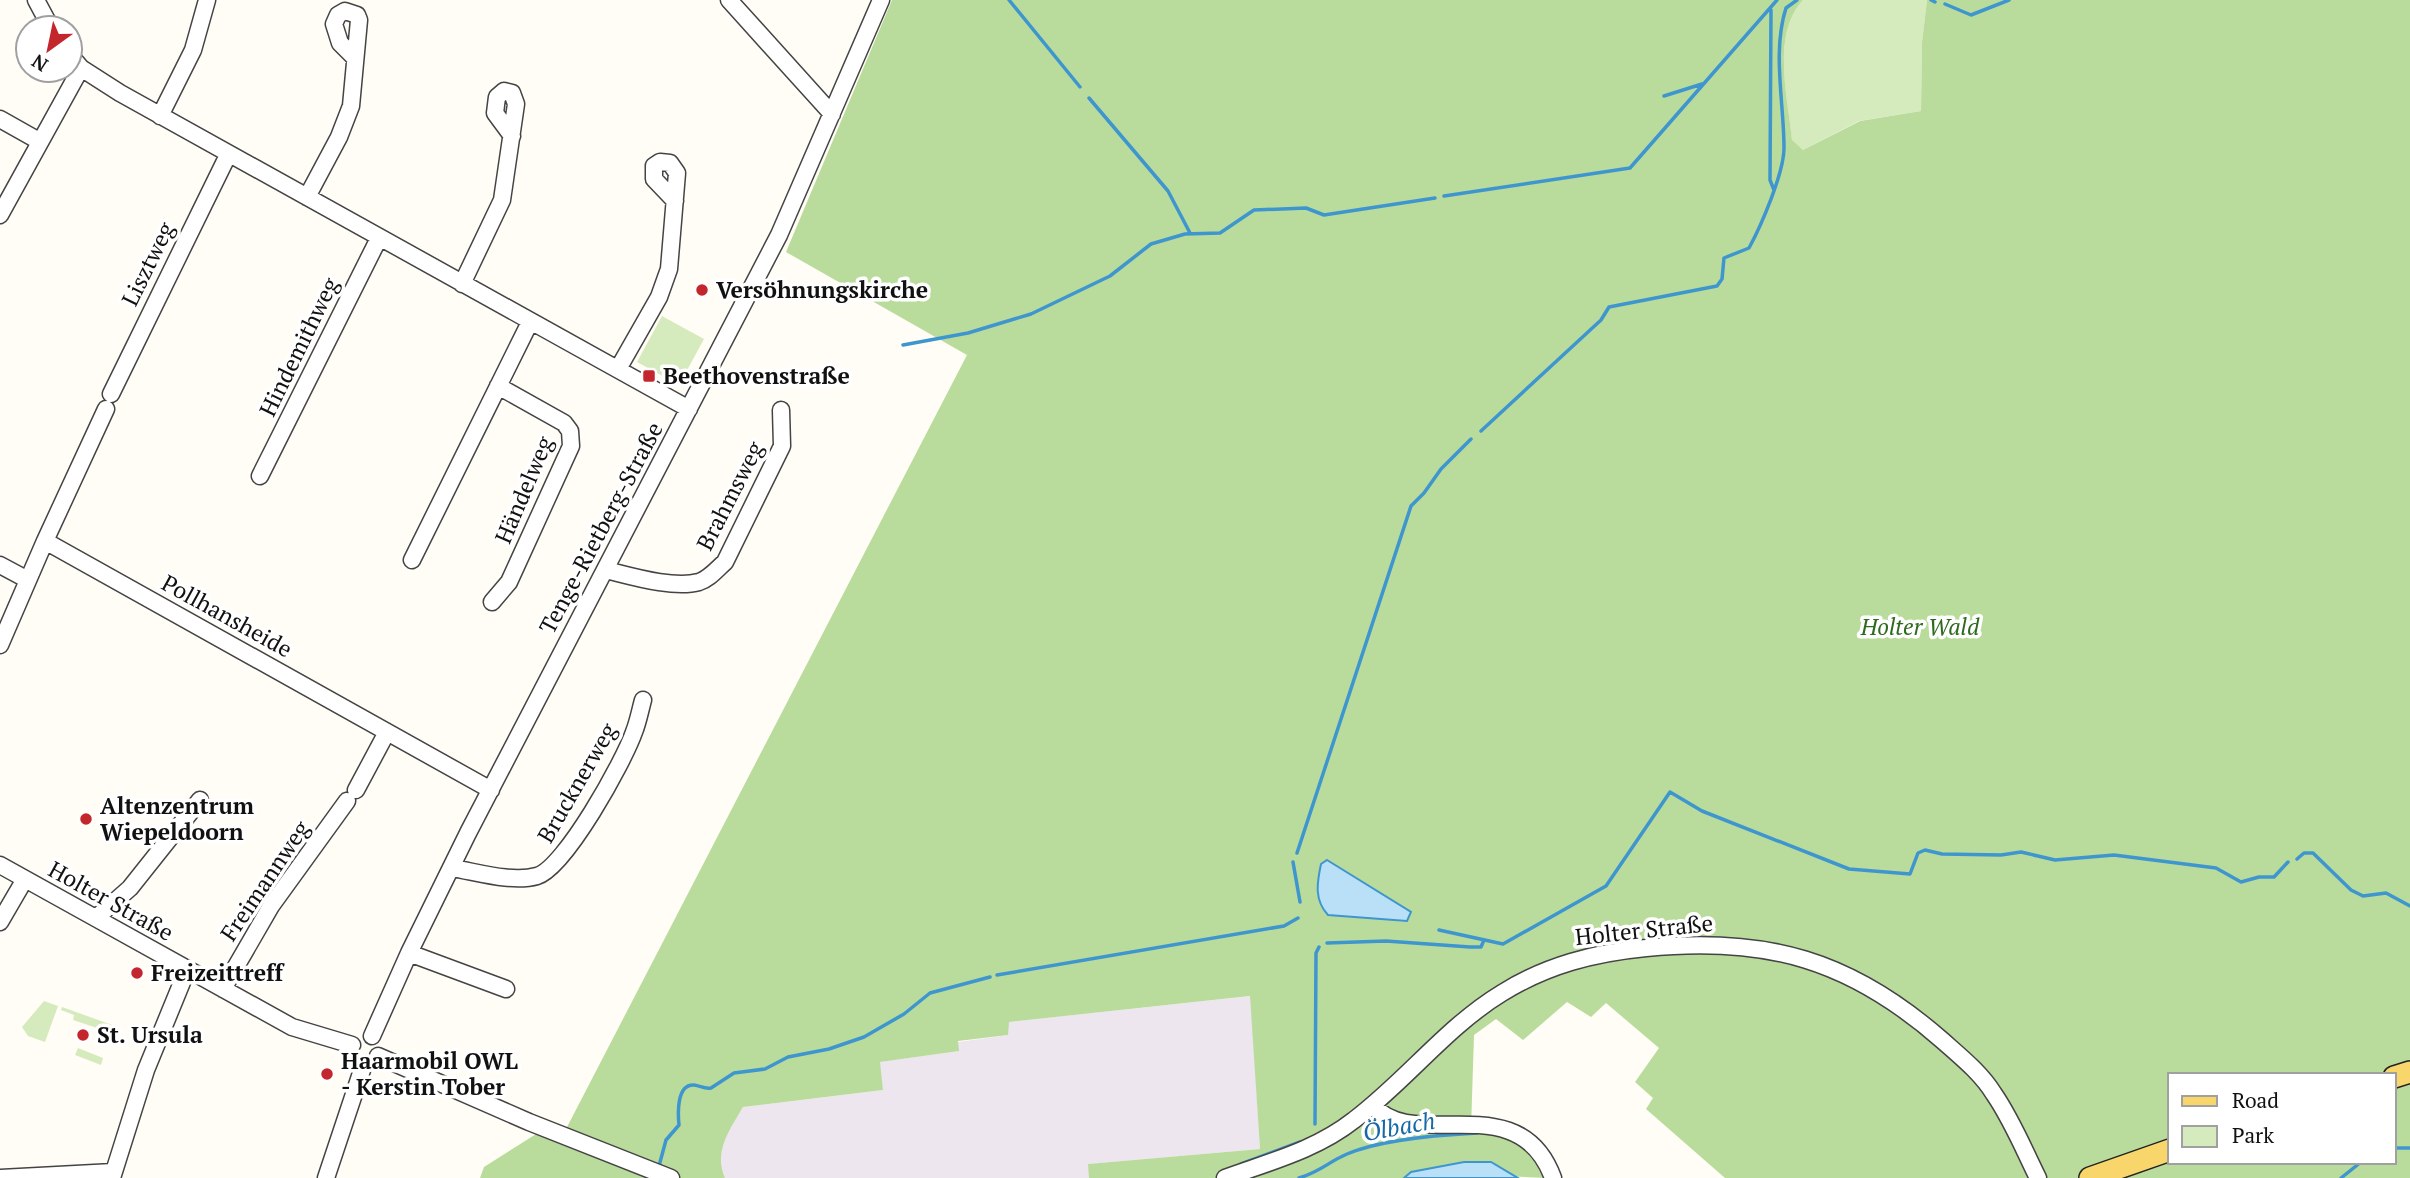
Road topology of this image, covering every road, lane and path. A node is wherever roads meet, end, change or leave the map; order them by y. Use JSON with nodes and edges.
{"nodes":[{"id":1,"x":207,"y":0,"type":"edge"},
{"id":2,"x":881,"y":0,"type":"edge"},
{"id":3,"x":739,"y":4,"type":"edge"},
{"id":4,"x":355,"y":58,"type":"dead end"},
{"id":5,"x":84,"y":70,"type":"edge"},
{"id":6,"x":72,"y":84,"type":"edge"},
{"id":7,"x":832,"y":114,"type":"junction"},
{"id":8,"x":160,"y":116,"type":"junction"},
{"id":9,"x":0,"y":119,"type":"edge"},
{"id":10,"x":512,"y":136,"type":"dead end"},
{"id":11,"x":40,"y":141,"type":"junction"},
{"id":12,"x":228,"y":155,"type":"junction"},
{"id":13,"x":307,"y":197,"type":"junction"},
{"id":14,"x":675,"y":201,"type":"dead end"},
{"id":15,"x":0,"y":215,"type":"edge"},
{"id":16,"x":379,"y":238,"type":"junction"},
{"id":17,"x":462,"y":284,"type":"junction"},
{"id":18,"x":530,"y":322,"type":"junction"},
{"id":19,"x":618,"y":369,"type":"junction"},
{"id":20,"x":498,"y":386,"type":"junction"},
{"id":21,"x":689,"y":409,"type":"junction"},
{"id":22,"x":781,"y":410,"type":"dead end"},
{"id":23,"x":260,"y":476,"type":"dead end"},
{"id":24,"x":45,"y":541,"type":"junction"},
{"id":25,"x":412,"y":560,"type":"dead end"},
{"id":26,"x":0,"y":565,"type":"edge"},
{"id":27,"x":606,"y":570,"type":"junction"},
{"id":28,"x":28,"y":580,"type":"junction"},
{"id":29,"x":492,"y":602,"type":"dead end"},
{"id":30,"x":0,"y":645,"type":"edge"},
{"id":31,"x":643,"y":700,"type":"dead end"},
{"id":32,"x":387,"y":732,"type":"junction"},
{"id":33,"x":491,"y":790,"type":"junction"},
{"id":34,"x":200,"y":800,"type":"dead end"},
{"id":35,"x":0,"y":865,"type":"edge"},
{"id":36,"x":452,"y":868,"type":"junction"},
{"id":37,"x":25,"y":879,"type":"junction"},
{"id":38,"x":96,"y":918,"type":"junction"},
{"id":39,"x":0,"y":922,"type":"edge"},
{"id":40,"x":408,"y":953,"type":"junction"},
{"id":41,"x":187,"y":970,"type":"junction"},
{"id":42,"x":223,"y":989,"type":"junction"},
{"id":43,"x":506,"y":989,"type":"dead end"},
{"id":44,"x":372,"y":1036,"type":"junction"},
{"id":45,"x":352,"y":1045,"type":"junction"},
{"id":46,"x":379,"y":1056,"type":"junction"},
{"id":47,"x":364,"y":1064,"type":"junction"},
{"id":48,"x":1373,"y":1105,"type":"junction"},
{"id":49,"x":2168,"y":1151,"type":"edge"},
{"id":50,"x":113,"y":1175,"type":"edge"},
{"id":51,"x":0,"y":1178,"type":"edge"},
{"id":52,"x":326,"y":1178,"type":"edge"},
{"id":53,"x":671,"y":1178,"type":"edge"},
{"id":54,"x":1225,"y":1178,"type":"edge"},
{"id":55,"x":1553,"y":1178,"type":"edge"},
{"id":56,"x":2038,"y":1178,"type":"edge"},
{"id":57,"x":2090,"y":1178,"type":"edge"}],
"edges":[{"from":1,"to":8,"type":"street"},
{"from":2,"to":7,"type":"street","name":"Tenge-Rietberg-Straße"},
{"from":3,"to":7,"type":"street"},
{"from":4,"to":13,"type":"street"},
{"from":5,"to":8,"type":"street"},
{"from":6,"to":11,"type":"street"},
{"from":7,"to":21,"type":"street","name":"Tenge-Rietberg-Straße"},
{"from":8,"to":12,"type":"street"},
{"from":9,"to":11,"type":"street"},
{"from":10,"to":17,"type":"street"},
{"from":11,"to":15,"type":"street"},
{"from":12,"to":13,"type":"street"},
{"from":12,"to":24,"type":"street","name":"Lisztweg"},
{"from":13,"to":16,"type":"street"},
{"from":14,"to":19,"type":"street"},
{"from":16,"to":17,"type":"street"},
{"from":16,"to":23,"type":"street","name":"Hindemithweg"},
{"from":17,"to":18,"type":"street"},
{"from":18,"to":19,"type":"street"},
{"from":18,"to":20,"type":"street"},
{"from":19,"to":21,"type":"street"},
{"from":20,"to":25,"type":"street"},
{"from":20,"to":29,"type":"street","name":"Händelweg"},
{"from":21,"to":27,"type":"street","name":"Tenge-Rietberg-Straße"},
{"from":22,"to":27,"type":"street","name":"Brahmsweg"},
{"from":24,"to":28,"type":"street"},
{"from":24,"to":32,"type":"street","name":"Pollhansheide"},
{"from":26,"to":28,"type":"street"},
{"from":27,"to":33,"type":"street","name":"Tenge-Rietberg-Straße"},
{"from":28,"to":30,"type":"street"},
{"from":31,"to":36,"type":"street","name":"Brucknerweg"},
{"from":32,"to":33,"type":"street","name":"Pollhansheide"},
{"from":32,"to":42,"type":"street","name":"Freimannweg"},
{"from":33,"to":36,"type":"street","name":"Tenge-Rietberg-Straße"},
{"from":34,"to":38,"type":"street"},
{"from":35,"to":37,"type":"street","name":"Holter Straße"},
{"from":36,"to":40,"type":"street","name":"Tenge-Rietberg-Straße"},
{"from":37,"to":38,"type":"street","name":"Holter Straße"},
{"from":37,"to":39,"type":"street"},
{"from":38,"to":41,"type":"street","name":"Holter Straße"},
{"from":40,"to":43,"type":"street"},
{"from":40,"to":44,"type":"street","name":"Tenge-Rietberg-Straße"},
{"from":41,"to":42,"type":"street","name":"Holter Straße"},
{"from":41,"to":50,"type":"street"},
{"from":42,"to":45,"type":"street","name":"Holter Straße"},
{"from":44,"to":45,"type":"street"},
{"from":44,"to":46,"type":"street"},
{"from":45,"to":47,"type":"street"},
{"from":46,"to":47,"type":"street"},
{"from":46,"to":53,"type":"street"},
{"from":47,"to":52,"type":"street"},
{"from":48,"to":54,"type":"street","name":"Holter Straße"},
{"from":48,"to":55,"type":"street"},
{"from":48,"to":56,"type":"street","name":"Holter Straße"},
{"from":49,"to":57,"type":"main road"},
{"from":50,"to":51,"type":"street"}]}
